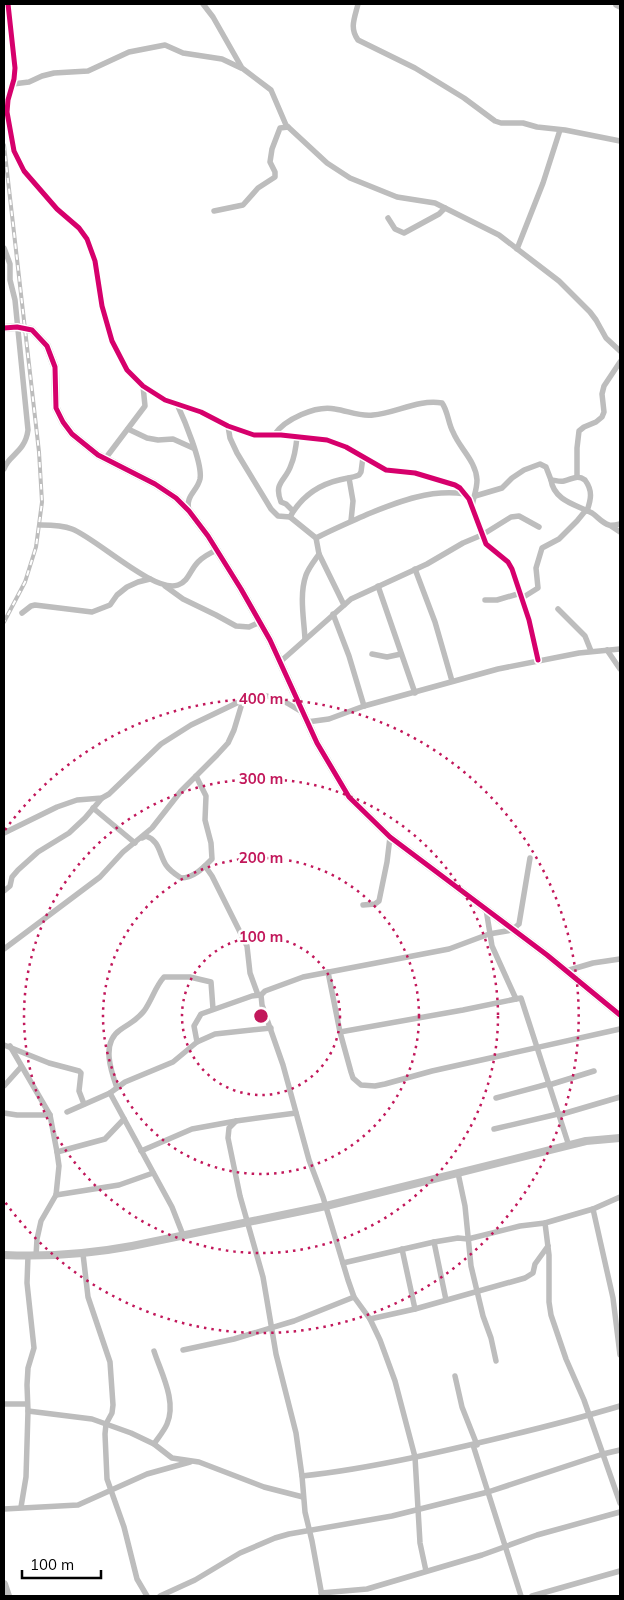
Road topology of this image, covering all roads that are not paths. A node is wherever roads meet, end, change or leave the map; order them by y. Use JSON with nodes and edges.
{"nodes":[{"id":1,"x":8,"y":4,"type":"edge"},
{"id":2,"x":203,"y":4,"type":"edge"},
{"id":3,"x":358,"y":4,"type":"edge"},
{"id":4,"x":242,"y":68,"type":"junction"},
{"id":5,"x":13,"y":84,"type":"junction"},
{"id":6,"x":288,"y":127,"type":"junction"},
{"id":7,"x":560,"y":130,"type":"junction"},
{"id":8,"x":620,"y":141,"type":"edge"},
{"id":9,"x":444,"y":208,"type":"junction"},
{"id":10,"x":214,"y":211,"type":"dead end"},
{"id":11,"x":388,"y":218,"type":"dead end"},
{"id":12,"x":517,"y":249,"type":"junction"},
{"id":13,"x":4,"y":250,"type":"edge"},
{"id":14,"x":17,"y":327,"type":"junction"},
{"id":15,"x":4,"y":328,"type":"edge"},
{"id":16,"x":620,"y":351,"type":"edge"},
{"id":17,"x":620,"y":362,"type":"edge"},
{"id":18,"x":143,"y":386,"type":"junction"},
{"id":19,"x":177,"y":404,"type":"junction"},
{"id":20,"x":228,"y":426,"type":"junction"},
{"id":21,"x":128,"y":429,"type":"junction"},
{"id":22,"x":274,"y":435,"type":"junction"},
{"id":23,"x":297,"y":438,"type":"junction"},
{"id":24,"x":193,"y":448,"type":"junction"},
{"id":25,"x":363,"y":457,"type":"junction"},
{"id":26,"x":105,"y":460,"type":"junction"},
{"id":27,"x":4,"y":469,"type":"edge"},
{"id":28,"x":577,"y":477,"type":"junction"},
{"id":29,"x":350,"y":478,"type":"junction"},
{"id":30,"x":551,"y":480,"type":"junction"},
{"id":31,"x":465,"y":494,"type":"junction"},
{"id":32,"x":475,"y":496,"type":"junction"},
{"id":33,"x":472,"y":507,"type":"junction"},
{"id":34,"x":586,"y":510,"type":"junction"},
{"id":35,"x":189,"y":511,"type":"junction"},
{"id":36,"x":292,"y":514,"type":"junction"},
{"id":37,"x":351,"y":521,"type":"junction"},
{"id":38,"x":620,"y":524,"type":"edge"},
{"id":39,"x":41,"y":525,"type":"dead end"},
{"id":40,"x":611,"y":526,"type":"junction"},
{"id":41,"x":539,"y":527,"type":"dead end"},
{"id":42,"x":620,"y":532,"type":"edge"},
{"id":43,"x":482,"y":535,"type":"junction"},
{"id":44,"x":316,"y":538,"type":"junction"},
{"id":45,"x":217,"y":550,"type":"junction"},
{"id":46,"x":319,"y":554,"type":"junction"},
{"id":47,"x":415,"y":569,"type":"junction"},
{"id":48,"x":150,"y":579,"type":"junction"},
{"id":49,"x":166,"y":586,"type":"junction"},
{"id":50,"x":378,"y":586,"type":"junction"},
{"id":51,"x":522,"y":596,"type":"junction"},
{"id":52,"x":485,"y":600,"type":"dead end"},
{"id":53,"x":344,"y":605,"type":"junction"},
{"id":54,"x":558,"y":610,"type":"dead end"},
{"id":55,"x":22,"y":612,"type":"dead end"},
{"id":56,"x":333,"y":614,"type":"junction"},
{"id":57,"x":260,"y":622,"type":"junction"},
{"id":58,"x":305,"y":639,"type":"junction"},
{"id":59,"x":620,"y":649,"type":"edge"},
{"id":60,"x":607,"y":650,"type":"junction"},
{"id":61,"x":591,"y":651,"type":"junction"},
{"id":62,"x":372,"y":654,"type":"dead end"},
{"id":63,"x":401,"y":654,"type":"junction"},
{"id":64,"x":538,"y":660,"type":"junction"},
{"id":65,"x":280,"y":662,"type":"junction"},
{"id":66,"x":620,"y":669,"type":"edge"},
{"id":67,"x":452,"y":681,"type":"junction"},
{"id":68,"x":415,"y":693,"type":"junction"},
{"id":69,"x":243,"y":700,"type":"junction"},
{"id":70,"x":364,"y":706,"type":"junction"},
{"id":71,"x":302,"y":712,"type":"junction"},
{"id":72,"x":307,"y":722,"type":"junction"},
{"id":73,"x":196,"y":776,"type":"junction"},
{"id":74,"x":102,"y":798,"type":"junction"},
{"id":75,"x":93,"y":808,"type":"junction"},
{"id":76,"x":4,"y":833,"type":"edge"},
{"id":77,"x":390,"y":837,"type":"junction"},
{"id":78,"x":142,"y":838,"type":"junction"},
{"id":79,"x":135,"y":843,"type":"junction"},
{"id":80,"x":530,"y":858,"type":"dead end"},
{"id":81,"x":205,"y":866,"type":"junction"},
{"id":82,"x":4,"y":891,"type":"edge"},
{"id":83,"x":363,"y":905,"type":"dead end"},
{"id":84,"x":486,"y":909,"type":"junction"},
{"id":85,"x":512,"y":930,"type":"junction"},
{"id":86,"x":489,"y":934,"type":"junction"},
{"id":87,"x":4,"y":949,"type":"edge"},
{"id":88,"x":620,"y":959,"type":"edge"},
{"id":89,"x":566,"y":971,"type":"junction"},
{"id":90,"x":328,"y":972,"type":"junction"},
{"id":91,"x":260,"y":995,"type":"junction"},
{"id":92,"x":516,"y":999,"type":"junction"},
{"id":93,"x":213,"y":1009,"type":"junction"},
{"id":94,"x":620,"y":1014,"type":"edge"},
{"id":95,"x":271,"y":1028,"type":"junction"},
{"id":96,"x":620,"y":1028,"type":"edge"},
{"id":97,"x":340,"y":1032,"type":"junction"},
{"id":98,"x":197,"y":1042,"type":"junction"},
{"id":99,"x":7,"y":1045,"type":"edge"},
{"id":100,"x":537,"y":1048,"type":"junction"},
{"id":101,"x":21,"y":1067,"type":"junction"},
{"id":102,"x":594,"y":1071,"type":"dead end"},
{"id":103,"x":549,"y":1085,"type":"junction"},
{"id":104,"x":4,"y":1086,"type":"edge"},
{"id":105,"x":117,"y":1088,"type":"junction"},
{"id":106,"x":110,"y":1093,"type":"junction"},
{"id":107,"x":620,"y":1097,"type":"edge"},
{"id":108,"x":496,"y":1098,"type":"dead end"},
{"id":109,"x":84,"y":1104,"type":"junction"},
{"id":110,"x":67,"y":1112,"type":"dead end"},
{"id":111,"x":296,"y":1113,"type":"junction"},
{"id":112,"x":4,"y":1114,"type":"edge"},
{"id":113,"x":559,"y":1114,"type":"junction"},
{"id":114,"x":50,"y":1115,"type":"junction"},
{"id":115,"x":124,"y":1119,"type":"junction"},
{"id":116,"x":236,"y":1121,"type":"junction"},
{"id":117,"x":494,"y":1129,"type":"dead end"},
{"id":118,"x":620,"y":1138,"type":"edge"},
{"id":119,"x":569,"y":1146,"type":"junction"},
{"id":120,"x":141,"y":1151,"type":"junction"},
{"id":121,"x":58,"y":1152,"type":"junction"},
{"id":122,"x":458,"y":1173,"type":"junction"},
{"id":123,"x":153,"y":1174,"type":"junction"},
{"id":124,"x":56,"y":1195,"type":"junction"},
{"id":125,"x":620,"y":1197,"type":"edge"},
{"id":126,"x":326,"y":1206,"type":"junction"},
{"id":127,"x":592,"y":1209,"type":"junction"},
{"id":128,"x":248,"y":1222,"type":"junction"},
{"id":129,"x":545,"y":1223,"type":"junction"},
{"id":130,"x":183,"y":1235,"type":"junction"},
{"id":131,"x":468,"y":1239,"type":"junction"},
{"id":132,"x":434,"y":1242,"type":"junction"},
{"id":133,"x":548,"y":1246,"type":"junction"},
{"id":134,"x":402,"y":1249,"type":"junction"},
{"id":135,"x":83,"y":1254,"type":"junction"},
{"id":136,"x":4,"y":1255,"type":"edge"},
{"id":137,"x":32,"y":1256,"type":"junction"},
{"id":138,"x":343,"y":1263,"type":"junction"},
{"id":139,"x":478,"y":1292,"type":"junction"},
{"id":140,"x":354,"y":1297,"type":"junction"},
{"id":141,"x":446,"y":1300,"type":"junction"},
{"id":142,"x":415,"y":1309,"type":"junction"},
{"id":143,"x":370,"y":1319,"type":"junction"},
{"id":144,"x":272,"y":1327,"type":"junction"},
{"id":145,"x":183,"y":1350,"type":"dead end"},
{"id":146,"x":154,"y":1352,"type":"dead end"},
{"id":147,"x":620,"y":1355,"type":"edge"},
{"id":148,"x":496,"y":1361,"type":"dead end"},
{"id":149,"x":455,"y":1376,"type":"dead end"},
{"id":150,"x":4,"y":1404,"type":"edge"},
{"id":151,"x":27,"y":1404,"type":"junction"},
{"id":152,"x":620,"y":1406,"type":"edge"},
{"id":153,"x":28,"y":1411,"type":"junction"},
{"id":154,"x":589,"y":1415,"type":"junction"},
{"id":155,"x":106,"y":1424,"type":"junction"},
{"id":156,"x":154,"y":1444,"type":"junction"},
{"id":157,"x":475,"y":1445,"type":"junction"},
{"id":158,"x":620,"y":1450,"type":"edge"},
{"id":159,"x":603,"y":1454,"type":"junction"},
{"id":160,"x":415,"y":1457,"type":"junction"},
{"id":161,"x":194,"y":1461,"type":"junction"},
{"id":162,"x":302,"y":1476,"type":"junction"},
{"id":163,"x":111,"y":1491,"type":"junction"},
{"id":164,"x":488,"y":1492,"type":"junction"},
{"id":165,"x":303,"y":1497,"type":"junction"},
{"id":166,"x":620,"y":1503,"type":"edge"},
{"id":167,"x":21,"y":1508,"type":"junction"},
{"id":168,"x":4,"y":1509,"type":"edge"},
{"id":169,"x":417,"y":1510,"type":"junction"},
{"id":170,"x":620,"y":1512,"type":"edge"},
{"id":171,"x":310,"y":1530,"type":"junction"},
{"id":172,"x":506,"y":1546,"type":"junction"},
{"id":173,"x":620,"y":1571,"type":"edge"},
{"id":174,"x":426,"y":1572,"type":"junction"},
{"id":175,"x":4,"y":1584,"type":"edge"},
{"id":176,"x":322,"y":1595,"type":"edge"},
{"id":177,"x":8,"y":1596,"type":"edge"},
{"id":178,"x":147,"y":1596,"type":"edge"},
{"id":179,"x":160,"y":1596,"type":"edge"},
{"id":180,"x":522,"y":1596,"type":"edge"},
{"id":181,"x":532,"y":1596,"type":"edge"}],
"edges":[{"from":1,"to":5,"type":"street"},
{"from":2,"to":4,"type":"street"},
{"from":3,"to":7,"type":"street"},
{"from":4,"to":5,"type":"street"},
{"from":4,"to":6,"type":"street"},
{"from":5,"to":18,"type":"street"},
{"from":6,"to":9,"type":"street"},
{"from":6,"to":10,"type":"street"},
{"from":7,"to":8,"type":"street"},
{"from":7,"to":12,"type":"street"},
{"from":9,"to":11,"type":"street"},
{"from":9,"to":12,"type":"street"},
{"from":12,"to":16,"type":"street"},
{"from":13,"to":14,"type":"street"},
{"from":14,"to":15,"type":"street"},
{"from":14,"to":26,"type":"street"},
{"from":14,"to":27,"type":"street"},
{"from":17,"to":28,"type":"street"},
{"from":18,"to":19,"type":"street"},
{"from":18,"to":21,"type":"street"},
{"from":19,"to":20,"type":"street"},
{"from":19,"to":24,"type":"street"},
{"from":20,"to":22,"type":"street"},
{"from":20,"to":36,"type":"street"},
{"from":21,"to":24,"type":"street"},
{"from":21,"to":26,"type":"street"},
{"from":22,"to":23,"type":"street"},
{"from":22,"to":32,"type":"street"},
{"from":23,"to":25,"type":"street"},
{"from":23,"to":36,"type":"street"},
{"from":24,"to":35,"type":"street"},
{"from":25,"to":29,"type":"street"},
{"from":25,"to":31,"type":"street"},
{"from":26,"to":35,"type":"street"},
{"from":28,"to":30,"type":"street"},
{"from":28,"to":34,"type":"street"},
{"from":29,"to":36,"type":"street"},
{"from":29,"to":37,"type":"street"},
{"from":30,"to":32,"type":"street"},
{"from":30,"to":34,"type":"street"},
{"from":31,"to":33,"type":"street"},
{"from":31,"to":37,"type":"street"},
{"from":32,"to":33,"type":"street"},
{"from":33,"to":43,"type":"street"},
{"from":34,"to":40,"type":"street"},
{"from":34,"to":51,"type":"street"},
{"from":35,"to":45,"type":"street"},
{"from":36,"to":44,"type":"street"},
{"from":37,"to":44,"type":"street"},
{"from":38,"to":40,"type":"street"},
{"from":39,"to":48,"type":"street"},
{"from":40,"to":42,"type":"street"},
{"from":41,"to":43,"type":"street"},
{"from":43,"to":47,"type":"street"},
{"from":43,"to":51,"type":"street"},
{"from":44,"to":46,"type":"street"},
{"from":45,"to":49,"type":"street"},
{"from":45,"to":57,"type":"street"},
{"from":46,"to":53,"type":"street"},
{"from":46,"to":58,"type":"street"},
{"from":47,"to":50,"type":"street"},
{"from":47,"to":67,"type":"street"},
{"from":48,"to":49,"type":"street"},
{"from":48,"to":55,"type":"street"},
{"from":49,"to":57,"type":"street"},
{"from":50,"to":53,"type":"street"},
{"from":50,"to":63,"type":"street"},
{"from":51,"to":52,"type":"street"},
{"from":51,"to":64,"type":"street"},
{"from":53,"to":56,"type":"street"},
{"from":54,"to":61,"type":"street"},
{"from":56,"to":58,"type":"street"},
{"from":56,"to":70,"type":"street"},
{"from":57,"to":65,"type":"street"},
{"from":58,"to":65,"type":"street"},
{"from":59,"to":60,"type":"street"},
{"from":60,"to":61,"type":"street"},
{"from":60,"to":66,"type":"street"},
{"from":61,"to":64,"type":"street"},
{"from":62,"to":63,"type":"street"},
{"from":63,"to":68,"type":"street"},
{"from":64,"to":67,"type":"street"},
{"from":65,"to":71,"type":"street"},
{"from":67,"to":68,"type":"street"},
{"from":68,"to":70,"type":"street"},
{"from":69,"to":71,"type":"street"},
{"from":69,"to":73,"type":"street"},
{"from":69,"to":74,"type":"street"},
{"from":70,"to":72,"type":"street"},
{"from":71,"to":72,"type":"street"},
{"from":72,"to":77,"type":"street"},
{"from":73,"to":78,"type":"street"},
{"from":73,"to":81,"type":"street"},
{"from":74,"to":75,"type":"street"},
{"from":74,"to":76,"type":"street"},
{"from":75,"to":79,"type":"street"},
{"from":75,"to":82,"type":"street"},
{"from":77,"to":83,"type":"street"},
{"from":77,"to":84,"type":"street"},
{"from":78,"to":79,"type":"street"},
{"from":78,"to":81,"type":"street"},
{"from":79,"to":87,"type":"street"},
{"from":80,"to":85,"type":"street"},
{"from":81,"to":91,"type":"street"},
{"from":84,"to":85,"type":"street"},
{"from":84,"to":86,"type":"street"},
{"from":85,"to":86,"type":"street"},
{"from":85,"to":89,"type":"street"},
{"from":86,"to":90,"type":"street"},
{"from":86,"to":92,"type":"street"},
{"from":88,"to":89,"type":"street"},
{"from":89,"to":94,"type":"street"},
{"from":90,"to":91,"type":"street"},
{"from":90,"to":97,"type":"street"},
{"from":91,"to":93,"type":"street"},
{"from":91,"to":95,"type":"street"},
{"from":92,"to":97,"type":"street"},
{"from":92,"to":100,"type":"street"},
{"from":93,"to":98,"type":"street"},
{"from":93,"to":105,"type":"street"},
{"from":95,"to":98,"type":"street"},
{"from":95,"to":111,"type":"street"},
{"from":96,"to":100,"type":"street"},
{"from":97,"to":100,"type":"street"},
{"from":98,"to":105,"type":"street"},
{"from":99,"to":101,"type":"street"},
{"from":99,"to":109,"type":"street"},
{"from":100,"to":103,"type":"street"},
{"from":101,"to":104,"type":"street"},
{"from":101,"to":114,"type":"street"},
{"from":102,"to":103,"type":"street"},
{"from":103,"to":108,"type":"street"},
{"from":103,"to":113,"type":"street"},
{"from":105,"to":106,"type":"street"},
{"from":106,"to":109,"type":"street"},
{"from":106,"to":115,"type":"street"},
{"from":107,"to":113,"type":"street"},
{"from":109,"to":110,"type":"street"},
{"from":111,"to":116,"type":"street"},
{"from":111,"to":126,"type":"street"},
{"from":112,"to":114,"type":"street"},
{"from":113,"to":117,"type":"street"},
{"from":113,"to":119,"type":"street"},
{"from":114,"to":121,"type":"street"},
{"from":115,"to":120,"type":"street"},
{"from":115,"to":121,"type":"street"},
{"from":116,"to":120,"type":"street"},
{"from":116,"to":128,"type":"street"},
{"from":118,"to":119,"type":"street"},
{"from":119,"to":122,"type":"street"},
{"from":120,"to":123,"type":"street"},
{"from":121,"to":124,"type":"street"},
{"from":122,"to":126,"type":"street"},
{"from":122,"to":131,"type":"street"},
{"from":123,"to":124,"type":"street"},
{"from":123,"to":130,"type":"street"},
{"from":124,"to":137,"type":"street"},
{"from":125,"to":127,"type":"street"},
{"from":126,"to":128,"type":"street"},
{"from":126,"to":138,"type":"street"},
{"from":127,"to":129,"type":"street"},
{"from":127,"to":147,"type":"street"},
{"from":128,"to":130,"type":"street"},
{"from":128,"to":144,"type":"street"},
{"from":129,"to":131,"type":"street"},
{"from":129,"to":133,"type":"street"},
{"from":130,"to":135,"type":"street"},
{"from":131,"to":132,"type":"street"},
{"from":131,"to":139,"type":"street"},
{"from":132,"to":134,"type":"street"},
{"from":132,"to":141,"type":"street"},
{"from":133,"to":139,"type":"street"},
{"from":133,"to":154,"type":"street"},
{"from":134,"to":138,"type":"street"},
{"from":134,"to":142,"type":"street"},
{"from":135,"to":137,"type":"street"},
{"from":135,"to":155,"type":"street"},
{"from":136,"to":137,"type":"street"},
{"from":137,"to":151,"type":"street"},
{"from":138,"to":140,"type":"street"},
{"from":139,"to":141,"type":"street"},
{"from":139,"to":148,"type":"street"},
{"from":140,"to":143,"type":"street"},
{"from":140,"to":144,"type":"street"},
{"from":141,"to":142,"type":"street"},
{"from":142,"to":143,"type":"street"},
{"from":143,"to":160,"type":"street"},
{"from":144,"to":145,"type":"street"},
{"from":144,"to":162,"type":"street"},
{"from":146,"to":156,"type":"street"},
{"from":149,"to":157,"type":"street"},
{"from":150,"to":151,"type":"street"},
{"from":151,"to":153,"type":"street"},
{"from":152,"to":154,"type":"street"},
{"from":153,"to":155,"type":"street"},
{"from":153,"to":167,"type":"street"},
{"from":154,"to":157,"type":"street"},
{"from":154,"to":159,"type":"street"},
{"from":155,"to":156,"type":"street"},
{"from":155,"to":163,"type":"street"},
{"from":156,"to":161,"type":"street"},
{"from":157,"to":160,"type":"street"},
{"from":157,"to":164,"type":"street"},
{"from":158,"to":159,"type":"street"},
{"from":159,"to":164,"type":"street"},
{"from":159,"to":166,"type":"street"},
{"from":160,"to":162,"type":"street"},
{"from":160,"to":169,"type":"street"},
{"from":161,"to":163,"type":"street"},
{"from":161,"to":165,"type":"street"},
{"from":162,"to":165,"type":"street"},
{"from":163,"to":167,"type":"street"},
{"from":163,"to":178,"type":"street"},
{"from":164,"to":169,"type":"street"},
{"from":164,"to":172,"type":"street"},
{"from":165,"to":171,"type":"street"},
{"from":167,"to":168,"type":"street"},
{"from":169,"to":171,"type":"street"},
{"from":169,"to":174,"type":"street"},
{"from":170,"to":172,"type":"street"},
{"from":171,"to":176,"type":"street"},
{"from":171,"to":179,"type":"street"},
{"from":172,"to":174,"type":"street"},
{"from":172,"to":180,"type":"street"},
{"from":173,"to":181,"type":"street"},
{"from":174,"to":176,"type":"street"},
{"from":175,"to":177,"type":"street"}]}
